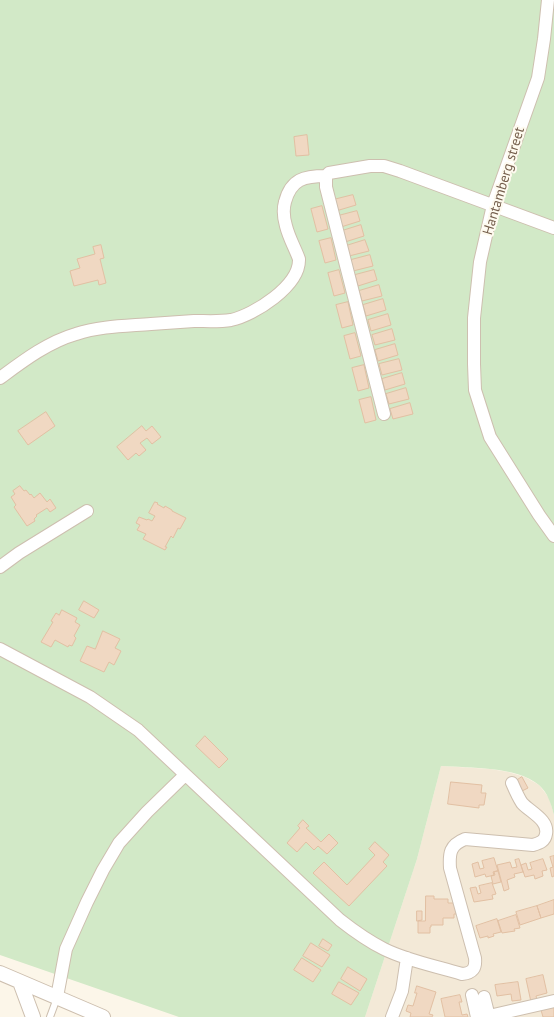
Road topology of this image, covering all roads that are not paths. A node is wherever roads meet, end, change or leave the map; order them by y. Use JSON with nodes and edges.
{"nodes":[{"id":1,"x":548,"y":0,"type":"edge"},
{"id":2,"x":326,"y":176,"type":"junction"},
{"id":3,"x":493,"y":205,"type":"junction"},
{"id":4,"x":554,"y":228,"type":"edge"},
{"id":5,"x":0,"y":378,"type":"edge"},
{"id":6,"x":384,"y":414,"type":"dead end"},
{"id":7,"x":87,"y":511,"type":"dead end"},
{"id":8,"x":554,"y":536,"type":"edge"},
{"id":9,"x":0,"y":567,"type":"edge"},
{"id":10,"x":0,"y":649,"type":"edge"},
{"id":11,"x":185,"y":774,"type":"junction"},
{"id":12,"x":512,"y":783,"type":"dead end"},
{"id":13,"x":407,"y":958,"type":"junction"},
{"id":14,"x":0,"y":974,"type":"edge"},
{"id":15,"x":20,"y":982,"type":"junction"},
{"id":16,"x":472,"y":995,"type":"dead end"},
{"id":17,"x":57,"y":997,"type":"junction"},
{"id":18,"x":484,"y":997,"type":"dead end"},
{"id":19,"x":554,"y":1001,"type":"edge"},
{"id":20,"x":33,"y":1017,"type":"edge"},
{"id":21,"x":50,"y":1017,"type":"edge"},
{"id":22,"x":97,"y":1017,"type":"edge"},
{"id":23,"x":392,"y":1017,"type":"edge"},
{"id":24,"x":485,"y":1017,"type":"edge"}],
"edges":[{"from":1,"to":3,"type":"street","name":"Hantamberg street"},
{"from":2,"to":3,"type":"street"},
{"from":2,"to":5,"type":"street"},
{"from":2,"to":6,"type":"street"},
{"from":3,"to":4,"type":"street"},
{"from":3,"to":8,"type":"street","name":"Hantamberg street"},
{"from":7,"to":9,"type":"street"},
{"from":10,"to":11,"type":"street"},
{"from":11,"to":13,"type":"street"},
{"from":11,"to":17,"type":"street"},
{"from":12,"to":13,"type":"street"},
{"from":13,"to":23,"type":"street"},
{"from":14,"to":15,"type":"street"},
{"from":15,"to":17,"type":"street"},
{"from":15,"to":20,"type":"street"},
{"from":16,"to":24,"type":"street"},
{"from":17,"to":21,"type":"lane"},
{"from":17,"to":22,"type":"street"},
{"from":18,"to":24,"type":"street"},
{"from":19,"to":24,"type":"street"}]}
